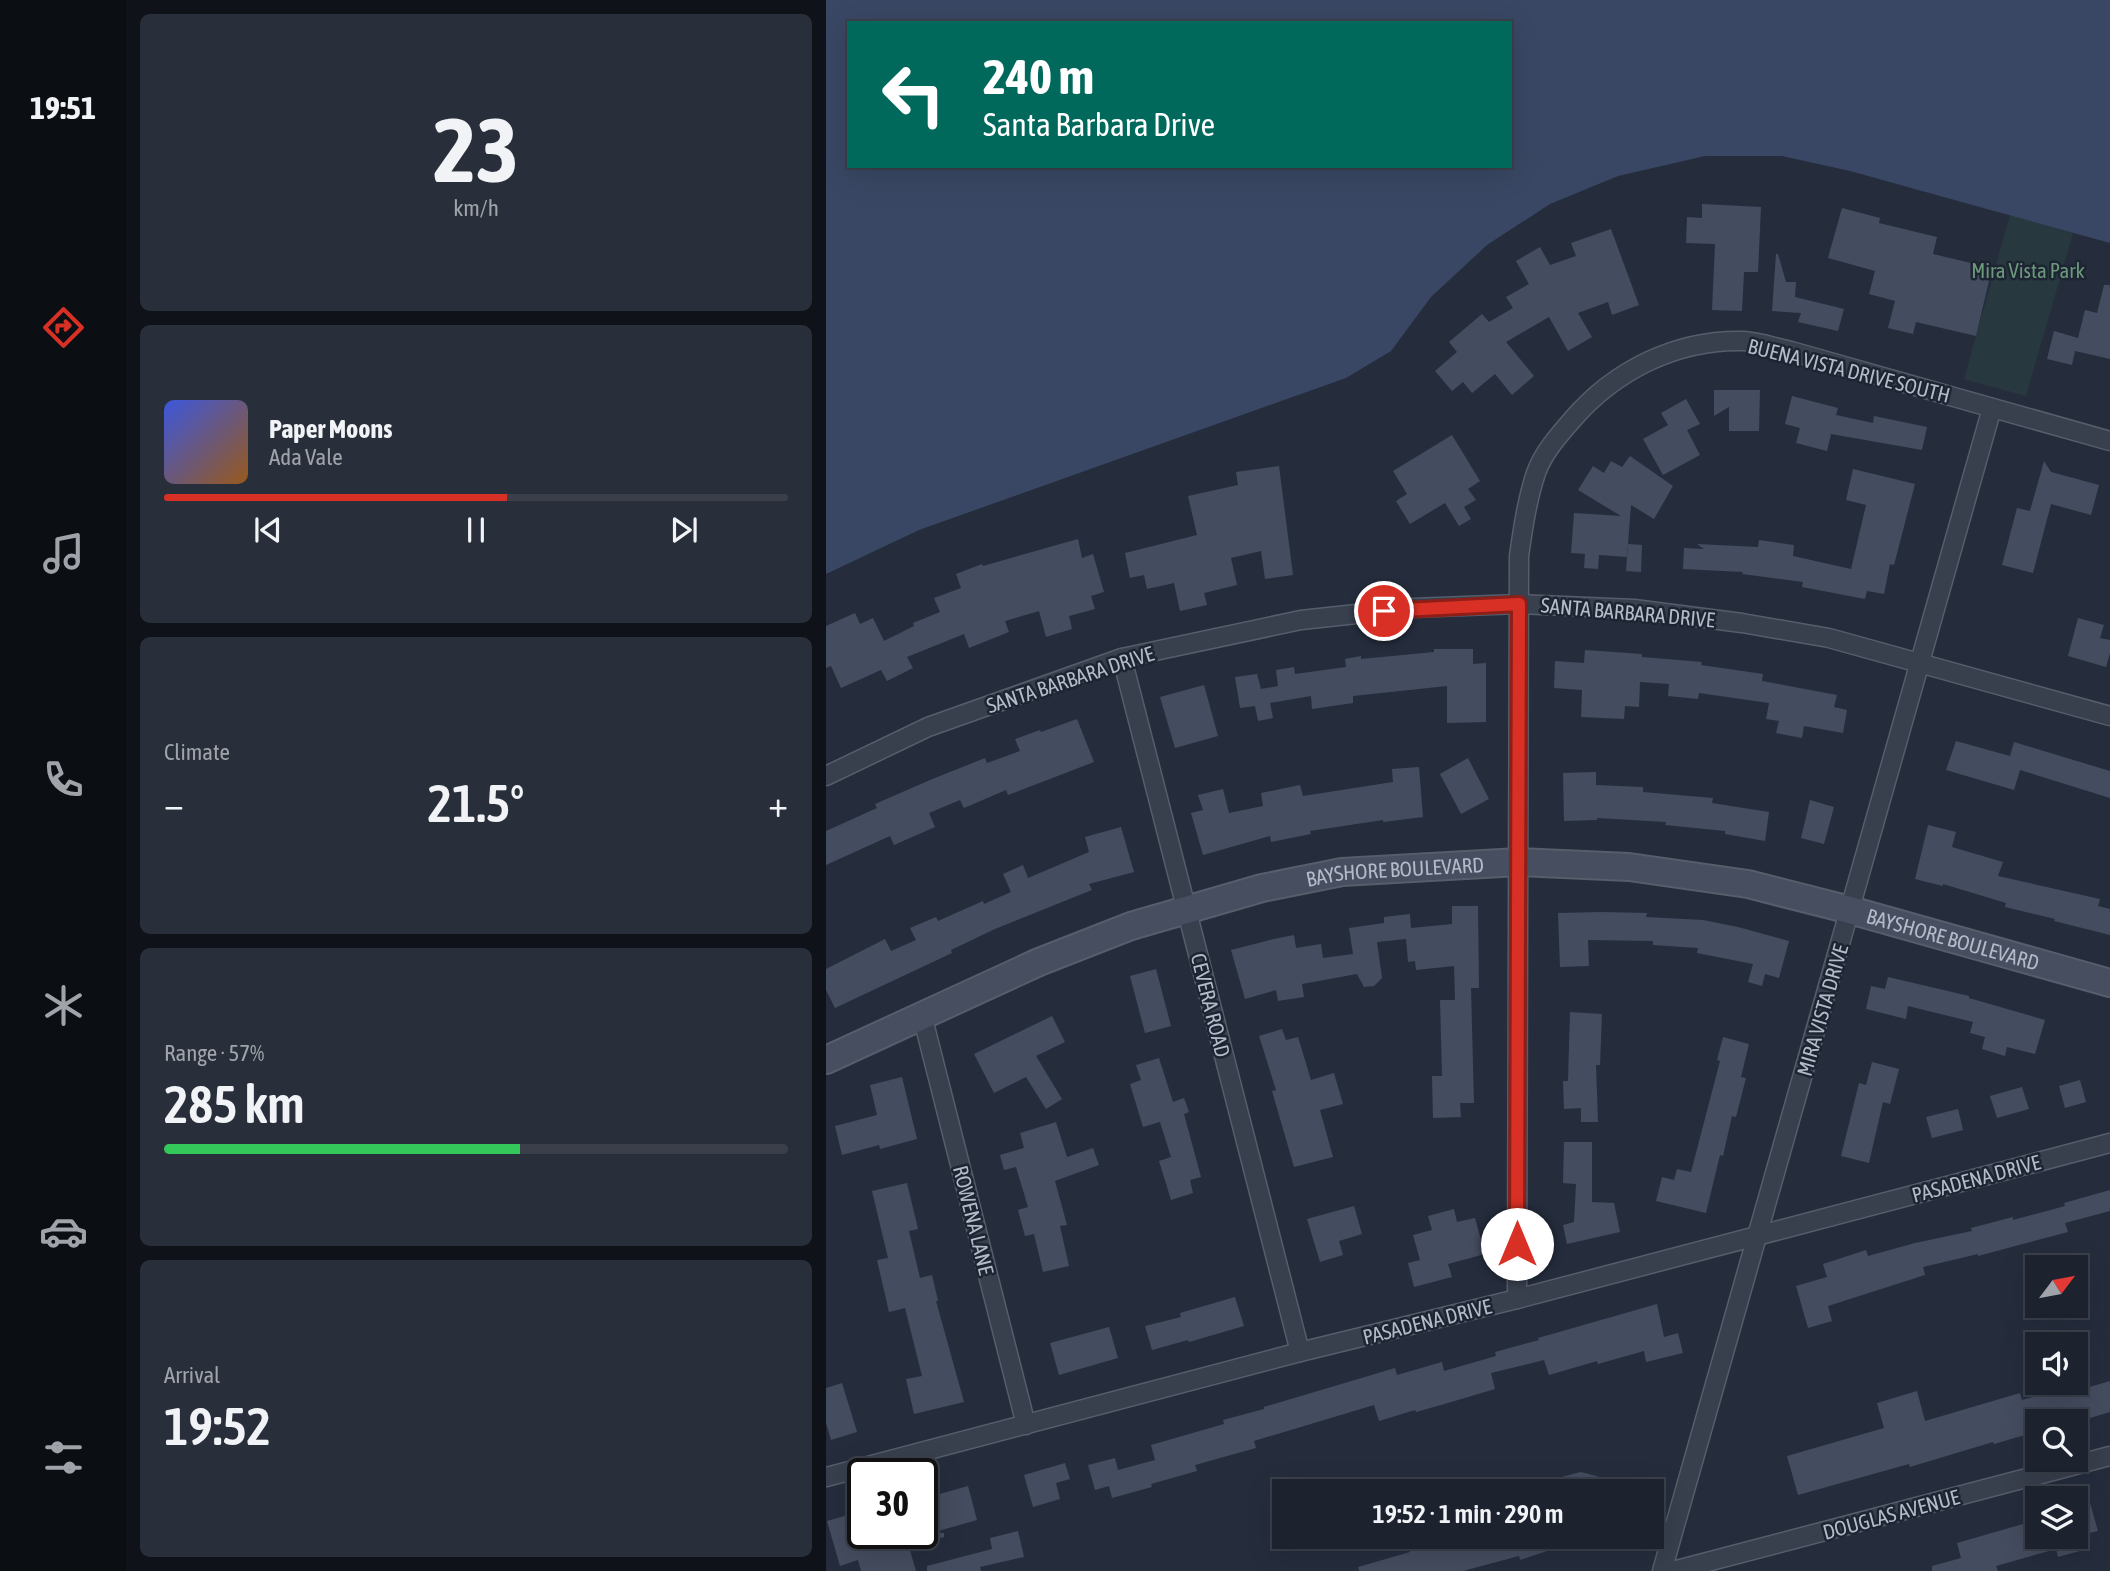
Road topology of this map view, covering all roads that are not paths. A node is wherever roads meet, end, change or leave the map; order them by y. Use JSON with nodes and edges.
{"nodes":[{"id":1,"x":1992,"y":408,"type":"junction"},
{"id":2,"x":2110,"y":440,"type":"edge"},
{"id":3,"x":1519,"y":604,"type":"junction"},
{"id":4,"x":1122,"y":658,"type":"junction"},
{"id":5,"x":1919,"y":663,"type":"junction"},
{"id":6,"x":2110,"y":716,"type":"edge"},
{"id":7,"x":826,"y":776,"type":"edge"},
{"id":8,"x":1519,"y":862,"type":"junction"},
{"id":9,"x":1186,"y":909,"type":"junction"},
{"id":10,"x":1850,"y":909,"type":"junction"},
{"id":11,"x":2110,"y":983,"type":"edge"},
{"id":12,"x":922,"y":1016,"type":"junction"},
{"id":13,"x":826,"y":1060,"type":"edge"},
{"id":14,"x":2110,"y":1143,"type":"edge"},
{"id":15,"x":1758,"y":1234,"type":"junction"},
{"id":16,"x":1517,"y":1299,"type":"junction"},
{"id":17,"x":1300,"y":1352,"type":"junction"},
{"id":18,"x":1026,"y":1426,"type":"junction"},
{"id":19,"x":2110,"y":1456,"type":"edge"},
{"id":20,"x":826,"y":1477,"type":"edge"},
{"id":21,"x":1662,"y":1571,"type":"edge"},
{"id":22,"x":1673,"y":1571,"type":"edge"}],
"edges":[{"from":1,"to":2,"type":"street","name":"BUENA VISTA DRIVE SOUTH"},
{"from":1,"to":3,"type":"street","name":"BUENA VISTA DRIVE SOUTH"},
{"from":1,"to":5,"type":"street","name":"MIRA VISTA DRIVE"},
{"from":3,"to":4,"type":"street","name":"SANTA BARBARA DRIVE"},
{"from":3,"to":5,"type":"street","name":"SANTA BARBARA DRIVE"},
{"from":3,"to":8,"type":"street","name":"BUENA VISTA DRIVE SOUTH"},
{"from":4,"to":7,"type":"street","name":"SANTA BARBARA DRIVE"},
{"from":4,"to":9,"type":"street","name":"CEVERA ROAD"},
{"from":5,"to":6,"type":"street","name":"SANTA BARBARA DRIVE"},
{"from":5,"to":10,"type":"street","name":"MIRA VISTA DRIVE"},
{"from":8,"to":9,"type":"main road","name":"BAYSHORE BOULEVARD"},
{"from":8,"to":10,"type":"main road","name":"BAYSHORE BOULEVARD"},
{"from":8,"to":16,"type":"street","name":"BUENA VISTA DRIVE SOUTH"},
{"from":9,"to":12,"type":"main road","name":"BAYSHORE BOULEVARD"},
{"from":9,"to":17,"type":"street","name":"CEVERA ROAD"},
{"from":10,"to":11,"type":"main road","name":"BAYSHORE BOULEVARD"},
{"from":10,"to":15,"type":"street","name":"MIRA VISTA DRIVE"},
{"from":12,"to":13,"type":"main road","name":"BAYSHORE BOULEVARD"},
{"from":12,"to":18,"type":"street","name":"ROWENA LANE"},
{"from":14,"to":15,"type":"street","name":"PASADENA DRIVE"},
{"from":15,"to":16,"type":"street","name":"PASADENA DRIVE"},
{"from":15,"to":21,"type":"street","name":"MIRA VISTA DRIVE"},
{"from":16,"to":17,"type":"street","name":"PASADENA DRIVE"},
{"from":17,"to":18,"type":"street","name":"PASADENA DRIVE"},
{"from":18,"to":20,"type":"street","name":"PASADENA DRIVE"},
{"from":19,"to":22,"type":"street","name":"DOUGLAS AVENUE"}]}
